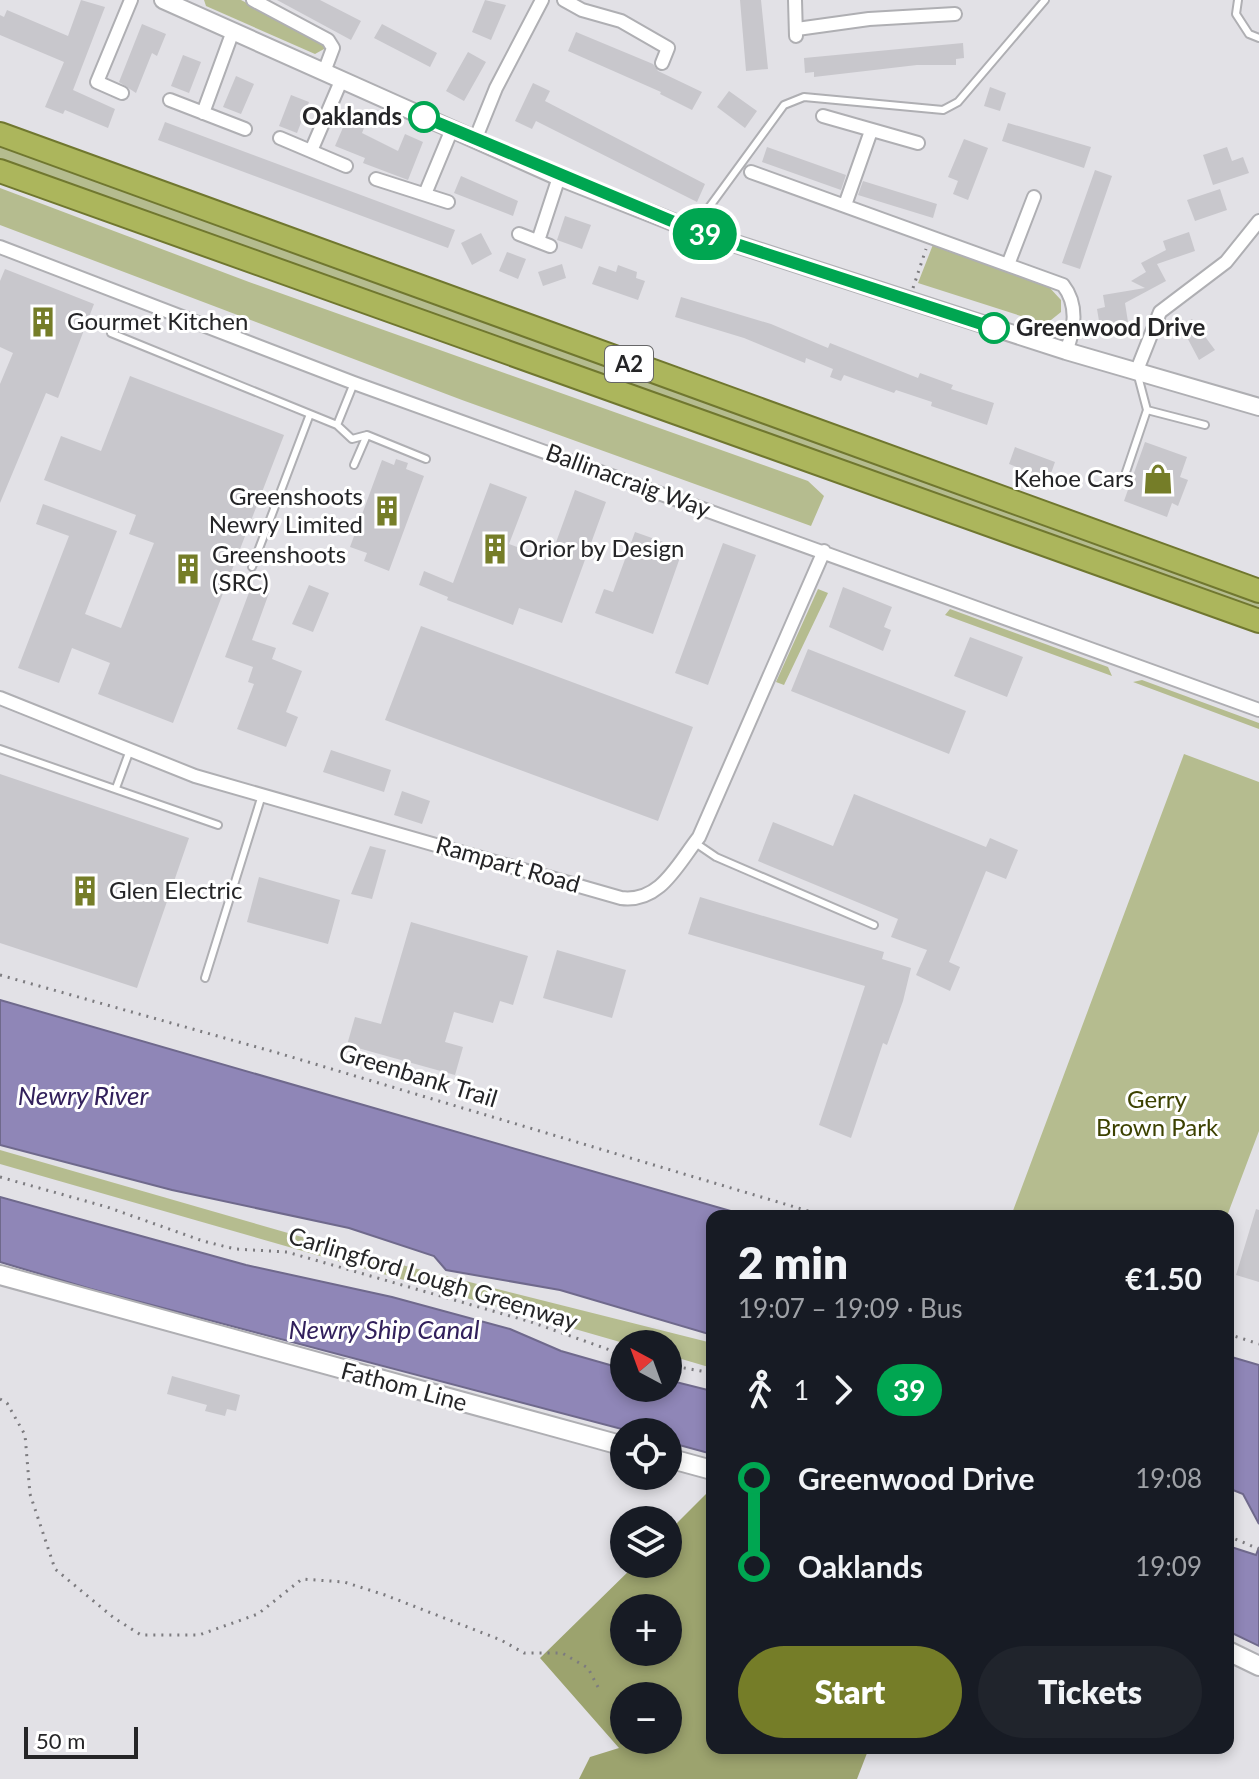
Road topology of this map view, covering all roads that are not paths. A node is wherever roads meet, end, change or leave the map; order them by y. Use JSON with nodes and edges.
{"nodes":[{"id":1,"x":131,"y":0,"type":"edge"},
{"id":2,"x":163,"y":0,"type":"edge"},
{"id":3,"x":253,"y":0,"type":"edge"},
{"id":4,"x":542,"y":0,"type":"edge"},
{"id":5,"x":564,"y":0,"type":"edge"},
{"id":6,"x":795,"y":0,"type":"edge"},
{"id":7,"x":1045,"y":0,"type":"edge"},
{"id":8,"x":1238,"y":0,"type":"edge"},
{"id":9,"x":193,"y":6,"type":"edge"},
{"id":10,"x":955,"y":14,"type":"dead end"},
{"id":11,"x":233,"y":31,"type":"junction"},
{"id":12,"x":1259,"y":38,"type":"edge"},
{"id":13,"x":662,"y":63,"type":"dead end"},
{"id":14,"x":324,"y":72,"type":"junction"},
{"id":15,"x":341,"y":81,"type":"junction"},
{"id":16,"x":122,"y":93,"type":"dead end"},
{"id":17,"x":170,"y":100,"type":"dead end"},
{"id":18,"x":203,"y":113,"type":"junction"},
{"id":19,"x":823,"y":116,"type":"dead end"},
{"id":20,"x":245,"y":129,"type":"dead end"},
{"id":21,"x":452,"y":129,"type":"junction"},
{"id":22,"x":871,"y":131,"type":"junction"},
{"id":23,"x":0,"y":134,"type":"edge"},
{"id":24,"x":280,"y":138,"type":"dead end"},
{"id":25,"x":475,"y":140,"type":"junction"},
{"id":26,"x":918,"y":143,"type":"dead end"},
{"id":27,"x":311,"y":151,"type":"junction"},
{"id":28,"x":346,"y":166,"type":"dead end"},
{"id":29,"x":0,"y":171,"type":"edge"},
{"id":30,"x":751,"y":172,"type":"dead end"},
{"id":31,"x":559,"y":177,"type":"junction"},
{"id":32,"x":376,"y":179,"type":"dead end"},
{"id":33,"x":425,"y":194,"type":"junction"},
{"id":34,"x":1034,"y":197,"type":"dead end"},
{"id":35,"x":448,"y":202,"type":"dead end"},
{"id":36,"x":845,"y":205,"type":"junction"},
{"id":37,"x":1259,"y":221,"type":"edge"},
{"id":38,"x":693,"y":230,"type":"junction"},
{"id":39,"x":519,"y":234,"type":"dead end"},
{"id":40,"x":538,"y":241,"type":"junction"},
{"id":41,"x":550,"y":246,"type":"dead end"},
{"id":42,"x":0,"y":247,"type":"edge"},
{"id":43,"x":1009,"y":262,"type":"junction"},
{"id":44,"x":111,"y":333,"type":"dead end"},
{"id":45,"x":1066,"y":351,"type":"junction"},
{"id":46,"x":1137,"y":370,"type":"junction"},
{"id":47,"x":354,"y":383,"type":"junction"},
{"id":48,"x":1259,"y":407,"type":"edge"},
{"id":49,"x":1147,"y":410,"type":"junction"},
{"id":50,"x":310,"y":414,"type":"junction"},
{"id":51,"x":337,"y":425,"type":"junction"},
{"id":52,"x":1205,"y":425,"type":"dead end"},
{"id":53,"x":367,"y":435,"type":"junction"},
{"id":54,"x":426,"y":459,"type":"dead end"},
{"id":55,"x":354,"y":465,"type":"dead end"},
{"id":56,"x":1126,"y":472,"type":"dead end"},
{"id":57,"x":824,"y":551,"type":"junction"},
{"id":58,"x":252,"y":567,"type":"dead end"},
{"id":59,"x":1259,"y":591,"type":"edge"},
{"id":60,"x":1259,"y":621,"type":"edge"},
{"id":61,"x":0,"y":698,"type":"edge"},
{"id":62,"x":1259,"y":710,"type":"edge"},
{"id":63,"x":0,"y":749,"type":"edge"},
{"id":64,"x":130,"y":750,"type":"junction"},
{"id":65,"x":116,"y":788,"type":"junction"},
{"id":66,"x":262,"y":795,"type":"junction"},
{"id":67,"x":218,"y":825,"type":"dead end"},
{"id":68,"x":694,"y":842,"type":"junction"},
{"id":69,"x":874,"y":925,"type":"dead end"},
{"id":70,"x":205,"y":978,"type":"dead end"},
{"id":71,"x":0,"y":1275,"type":"edge"},
{"id":72,"x":610,"y":1442,"type":"edge"},
{"id":73,"x":682,"y":1462,"type":"edge"},
{"id":74,"x":706,"y":1468,"type":"edge"},
{"id":75,"x":1234,"y":1654,"type":"edge"},
{"id":76,"x":1259,"y":1666,"type":"edge"}],
"edges":[{"from":1,"to":16,"type":"street"},
{"from":2,"to":9,"type":"street"},
{"from":3,"to":14,"type":"street"},
{"from":4,"to":25,"type":"street"},
{"from":5,"to":13,"type":"street"},
{"from":6,"to":10,"type":"street"},
{"from":7,"to":38,"type":"lane"},
{"from":8,"to":12,"type":"lane"},
{"from":9,"to":11,"type":"street"},
{"from":11,"to":14,"type":"street"},
{"from":11,"to":18,"type":"street"},
{"from":14,"to":15,"type":"street"},
{"from":15,"to":21,"type":"street"},
{"from":15,"to":27,"type":"street"},
{"from":17,"to":18,"type":"street"},
{"from":18,"to":20,"type":"street"},
{"from":19,"to":22,"type":"street"},
{"from":21,"to":25,"type":"street"},
{"from":21,"to":33,"type":"street"},
{"from":22,"to":26,"type":"street"},
{"from":22,"to":36,"type":"street"},
{"from":23,"to":59,"type":"highway","number":"A2"},
{"from":24,"to":27,"type":"street"},
{"from":25,"to":31,"type":"street"},
{"from":27,"to":28,"type":"street"},
{"from":29,"to":60,"type":"highway","number":"A2"},
{"from":30,"to":36,"type":"street"},
{"from":31,"to":38,"type":"street"},
{"from":31,"to":40,"type":"street"},
{"from":32,"to":33,"type":"street"},
{"from":33,"to":35,"type":"street"},
{"from":34,"to":43,"type":"street"},
{"from":36,"to":43,"type":"street"},
{"from":37,"to":46,"type":"street"},
{"from":38,"to":45,"type":"street"},
{"from":39,"to":40,"type":"street"},
{"from":40,"to":41,"type":"street"},
{"from":42,"to":47,"type":"street","name":"Ballinacraig Way"},
{"from":43,"to":45,"type":"street"},
{"from":44,"to":50,"type":"lane"},
{"from":45,"to":46,"type":"street"},
{"from":46,"to":48,"type":"street"},
{"from":46,"to":49,"type":"lane"},
{"from":47,"to":51,"type":"lane"},
{"from":47,"to":57,"type":"street","name":"Ballinacraig Way"},
{"from":49,"to":52,"type":"lane"},
{"from":49,"to":56,"type":"lane"},
{"from":50,"to":51,"type":"lane"},
{"from":50,"to":58,"type":"lane"},
{"from":51,"to":53,"type":"lane"},
{"from":53,"to":54,"type":"lane"},
{"from":53,"to":55,"type":"lane"},
{"from":57,"to":62,"type":"street","name":"Ballinacraig Way"},
{"from":57,"to":68,"type":"street","name":"Rampart Road"},
{"from":61,"to":64,"type":"street","name":"Rampart Road"},
{"from":63,"to":65,"type":"lane"},
{"from":64,"to":65,"type":"lane"},
{"from":64,"to":66,"type":"street","name":"Rampart Road"},
{"from":65,"to":67,"type":"lane"},
{"from":66,"to":68,"type":"street","name":"Rampart Road"},
{"from":66,"to":70,"type":"lane"},
{"from":68,"to":69,"type":"lane"},
{"from":71,"to":72,"type":"main road","name":"Fathom Line"},
{"from":73,"to":74,"type":"main road"},
{"from":75,"to":76,"type":"main road"}]}
